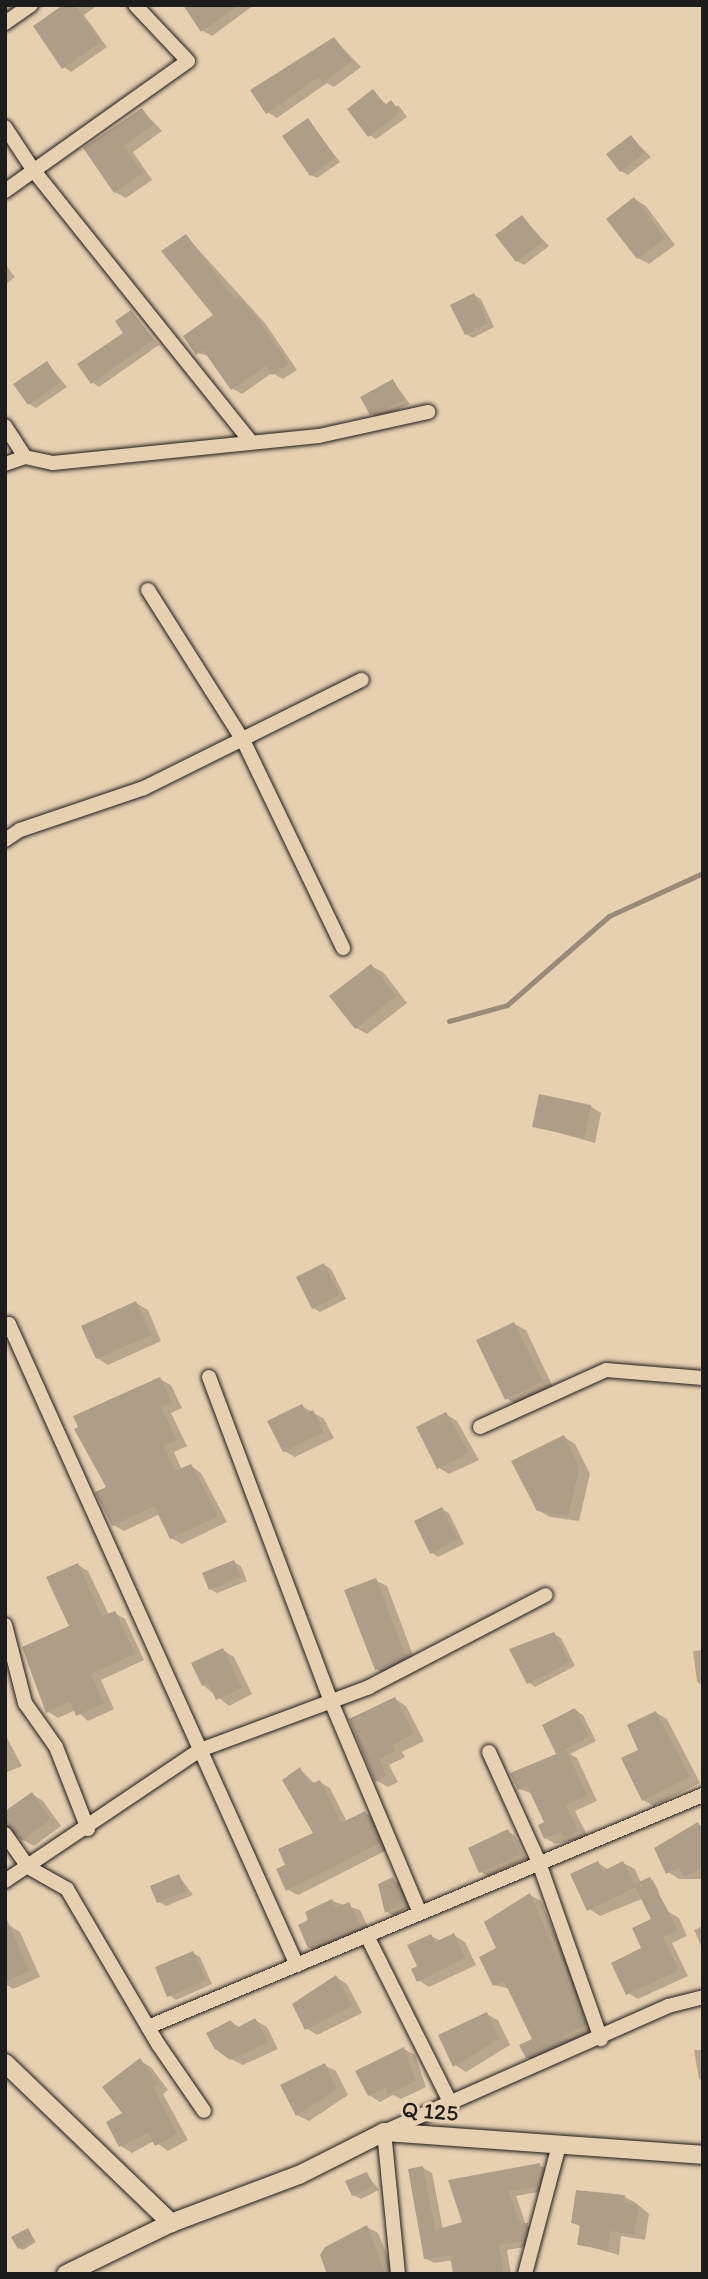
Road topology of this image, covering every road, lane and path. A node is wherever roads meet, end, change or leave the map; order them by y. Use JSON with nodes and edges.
{"nodes":[{"id":1,"x":31,"y":5,"type":"edge"},
{"id":2,"x":135,"y":5,"type":"edge"},
{"id":3,"x":5,"y":23,"type":"edge"},
{"id":4,"x":5,"y":127,"type":"edge"},
{"id":5,"x":34,"y":171,"type":"junction"},
{"id":6,"x":5,"y":191,"type":"edge"},
{"id":7,"x":428,"y":412,"type":"dead end"},
{"id":8,"x":5,"y":426,"type":"edge"},
{"id":9,"x":251,"y":442,"type":"junction"},
{"id":10,"x":25,"y":457,"type":"junction"},
{"id":11,"x":5,"y":464,"type":"edge"},
{"id":12,"x":148,"y":590,"type":"dead end"},
{"id":13,"x":362,"y":680,"type":"dead end"},
{"id":14,"x":243,"y":740,"type":"junction"},
{"id":15,"x":5,"y":840,"type":"edge"},
{"id":16,"x":343,"y":948,"type":"dead end"},
{"id":17,"x":5,"y":1326,"type":"edge"},
{"id":18,"x":209,"y":1377,"type":"dead end"},
{"id":19,"x":703,"y":1378,"type":"edge"},
{"id":20,"x":480,"y":1427,"type":"dead end"},
{"id":21,"x":546,"y":1595,"type":"dead end"},
{"id":22,"x":5,"y":1625,"type":"edge"},
{"id":23,"x":330,"y":1699,"type":"junction"},
{"id":24,"x":200,"y":1750,"type":"junction"},
{"id":25,"x":489,"y":1752,"type":"dead end"},
{"id":26,"x":703,"y":1795,"type":"edge"},
{"id":27,"x":88,"y":1829,"type":"junction"},
{"id":28,"x":5,"y":1835,"type":"edge"},
{"id":29,"x":538,"y":1860,"type":"junction"},
{"id":30,"x":28,"y":1867,"type":"junction"},
{"id":31,"x":5,"y":1881,"type":"edge"},
{"id":32,"x":420,"y":1913,"type":"junction"},
{"id":33,"x":368,"y":1936,"type":"junction"},
{"id":34,"x":297,"y":1965,"type":"junction"},
{"id":35,"x":703,"y":1997,"type":"edge"},
{"id":36,"x":148,"y":2027,"type":"junction"},
{"id":37,"x":601,"y":2039,"type":"junction"},
{"id":38,"x":5,"y":2063,"type":"edge"},
{"id":39,"x":451,"y":2104,"type":"junction"},
{"id":40,"x":204,"y":2111,"type":"dead end"},
{"id":41,"x":384,"y":2132,"type":"junction"},
{"id":42,"x":559,"y":2145,"type":"junction"},
{"id":43,"x":703,"y":2155,"type":"edge"},
{"id":44,"x":171,"y":2223,"type":"junction"},
{"id":45,"x":72,"y":2273,"type":"edge"},
{"id":46,"x":398,"y":2274,"type":"edge"},
{"id":47,"x":525,"y":2274,"type":"edge"}],
"edges":[{"from":1,"to":3,"type":"street"},
{"from":2,"to":5,"type":"street"},
{"from":4,"to":5,"type":"street"},
{"from":5,"to":6,"type":"street"},
{"from":5,"to":9,"type":"street"},
{"from":7,"to":9,"type":"street"},
{"from":8,"to":10,"type":"street"},
{"from":9,"to":10,"type":"street"},
{"from":10,"to":11,"type":"street"},
{"from":12,"to":14,"type":"street"},
{"from":13,"to":14,"type":"street"},
{"from":14,"to":15,"type":"street"},
{"from":14,"to":16,"type":"street"},
{"from":17,"to":24,"type":"street"},
{"from":18,"to":23,"type":"street"},
{"from":19,"to":20,"type":"street"},
{"from":21,"to":23,"type":"street"},
{"from":22,"to":27,"type":"street"},
{"from":23,"to":24,"type":"street"},
{"from":23,"to":32,"type":"street"},
{"from":24,"to":27,"type":"street"},
{"from":24,"to":34,"type":"street"},
{"from":25,"to":29,"type":"street"},
{"from":26,"to":29,"type":"street"},
{"from":27,"to":30,"type":"street"},
{"from":28,"to":30,"type":"street"},
{"from":29,"to":32,"type":"street"},
{"from":29,"to":37,"type":"street"},
{"from":30,"to":31,"type":"street"},
{"from":30,"to":36,"type":"street"},
{"from":32,"to":33,"type":"street"},
{"from":33,"to":34,"type":"street"},
{"from":33,"to":39,"type":"street"},
{"from":34,"to":36,"type":"street"},
{"from":35,"to":37,"type":"street"},
{"from":36,"to":40,"type":"street"},
{"from":37,"to":39,"type":"street"},
{"from":38,"to":44,"type":"street"},
{"from":39,"to":41,"type":"street"},
{"from":41,"to":42,"type":"street","name":"Q 125"},
{"from":41,"to":44,"type":"street","name":"Q 125"},
{"from":41,"to":46,"type":"street"},
{"from":42,"to":43,"type":"street","name":"Q 125"},
{"from":42,"to":47,"type":"street"},
{"from":44,"to":45,"type":"street","name":"Q 125"}]}
